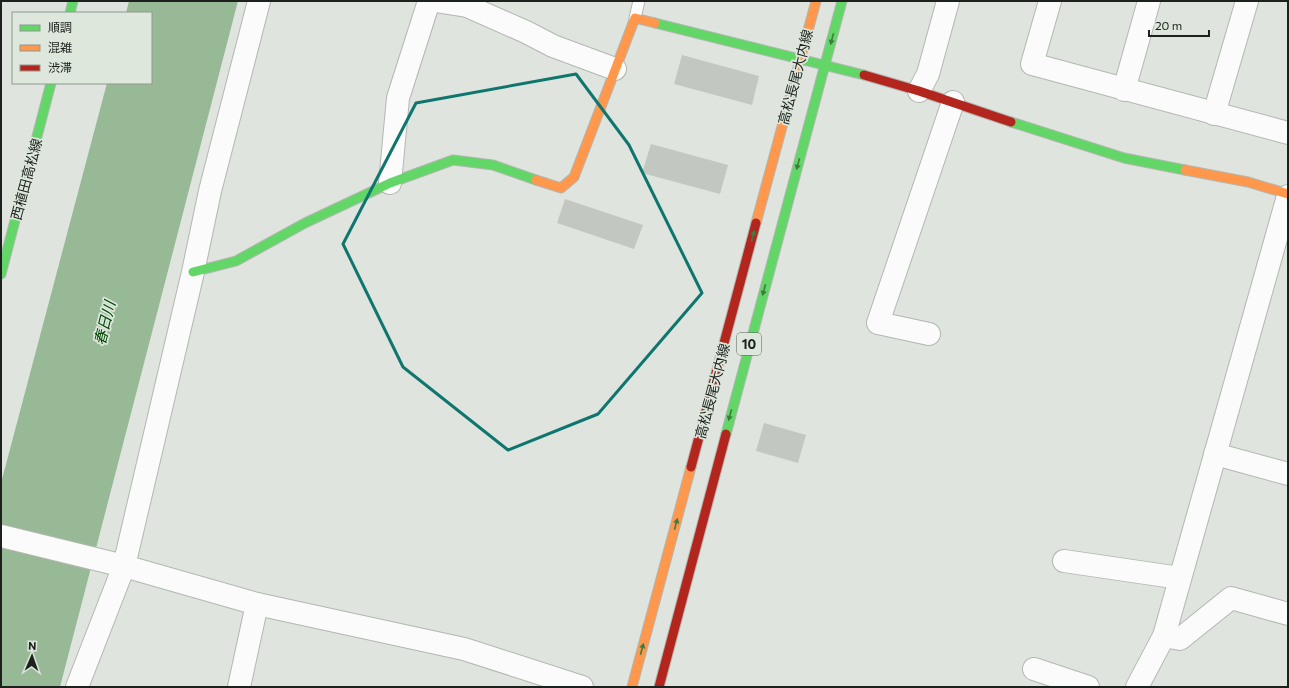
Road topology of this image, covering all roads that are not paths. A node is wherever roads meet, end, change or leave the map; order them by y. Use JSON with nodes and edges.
{"nodes":[{"id":1,"x":73,"y":1,"type":"edge"},
{"id":2,"x":259,"y":1,"type":"edge"},
{"id":3,"x":428,"y":1,"type":"edge"},
{"id":4,"x":435,"y":1,"type":"edge"},
{"id":5,"x":638,"y":1,"type":"edge"},
{"id":6,"x":816,"y":1,"type":"edge"},
{"id":7,"x":842,"y":1,"type":"edge"},
{"id":8,"x":948,"y":1,"type":"edge"},
{"id":9,"x":1050,"y":1,"type":"edge"},
{"id":10,"x":1149,"y":1,"type":"edge"},
{"id":11,"x":1247,"y":1,"type":"edge"},
{"id":12,"x":70,"y":12,"type":"edge"},
{"id":13,"x":634,"y":18,"type":"junction"},
{"id":14,"x":800,"y":59,"type":"junction"},
{"id":15,"x":825,"y":64,"type":"junction"},
{"id":16,"x":615,"y":68,"type":"junction"},
{"id":17,"x":51,"y":84,"type":"edge"},
{"id":18,"x":1124,"y":90,"type":"junction"},
{"id":19,"x":918,"y":91,"type":"junction"},
{"id":20,"x":953,"y":102,"type":"junction"},
{"id":21,"x":1214,"y":114,"type":"junction"},
{"id":22,"x":1288,"y":133,"type":"edge"},
{"id":23,"x":390,"y":183,"type":"junction"},
{"id":24,"x":1288,"y":195,"type":"edge"},
{"id":25,"x":1282,"y":245,"type":"edge"},
{"id":26,"x":193,"y":272,"type":"junction"},
{"id":27,"x":1,"y":274,"type":"edge"},
{"id":28,"x":929,"y":334,"type":"dead end"},
{"id":29,"x":1215,"y":454,"type":"junction"},
{"id":30,"x":1288,"y":474,"type":"edge"},
{"id":31,"x":1,"y":536,"type":"edge"},
{"id":32,"x":1064,"y":562,"type":"dead end"},
{"id":33,"x":119,"y":565,"type":"junction"},
{"id":34,"x":1180,"y":578,"type":"junction"},
{"id":35,"x":257,"y":604,"type":"junction"},
{"id":36,"x":1288,"y":614,"type":"edge"},
{"id":37,"x":1171,"y":638,"type":"junction"},
{"id":38,"x":1034,"y":669,"type":"dead end"},
{"id":39,"x":83,"y":684,"type":"edge"},
{"id":40,"x":239,"y":687,"type":"edge"},
{"id":41,"x":582,"y":687,"type":"edge"},
{"id":42,"x":632,"y":687,"type":"edge"},
{"id":43,"x":659,"y":687,"type":"edge"},
{"id":44,"x":1088,"y":687,"type":"edge"},
{"id":45,"x":1137,"y":687,"type":"edge"}],
"edges":[{"from":1,"to":12,"type":"main road"},
{"from":2,"to":26,"type":"street"},
{"from":3,"to":23,"type":"street"},
{"from":4,"to":16,"type":"street"},
{"from":5,"to":13,"type":"lane"},
{"from":6,"to":14,"type":"main road","name":"高松長尾大内線","number":"10"},
{"from":7,"to":15,"type":"main road","name":"高松長尾大内線","number":"10","one_way":true},
{"from":8,"to":19,"type":"street"},
{"from":9,"to":18,"type":"street"},
{"from":10,"to":18,"type":"street"},
{"from":11,"to":21,"type":"street"},
{"from":13,"to":14,"type":"main road"},
{"from":13,"to":16,"type":"main road"},
{"from":14,"to":15,"type":"main road"},
{"from":42,"to":14,"type":"main road","name":"高松長尾大内線","number":"10","one_way":true},
{"from":15,"to":19,"type":"main road"},
{"from":15,"to":43,"type":"main road","name":"高松長尾大内線","number":"10","one_way":true},
{"from":16,"to":23,"type":"main road"},
{"from":17,"to":27,"type":"main road","name":"西植田高松線"},
{"from":18,"to":21,"type":"street"},
{"from":19,"to":20,"type":"main road"},
{"from":20,"to":24,"type":"main road"},
{"from":20,"to":28,"type":"street"},
{"from":21,"to":22,"type":"street"},
{"from":23,"to":26,"type":"main road"},
{"from":24,"to":25,"type":"street"},
{"from":25,"to":29,"type":"street"},
{"from":26,"to":33,"type":"street"},
{"from":29,"to":30,"type":"street"},
{"from":29,"to":34,"type":"street"},
{"from":31,"to":33,"type":"street"},
{"from":32,"to":34,"type":"street"},
{"from":33,"to":35,"type":"street"},
{"from":33,"to":39,"type":"street"},
{"from":34,"to":37,"type":"street"},
{"from":35,"to":40,"type":"street"},
{"from":35,"to":41,"type":"street"},
{"from":36,"to":37,"type":"street"},
{"from":37,"to":45,"type":"street"},
{"from":38,"to":44,"type":"street"}]}
